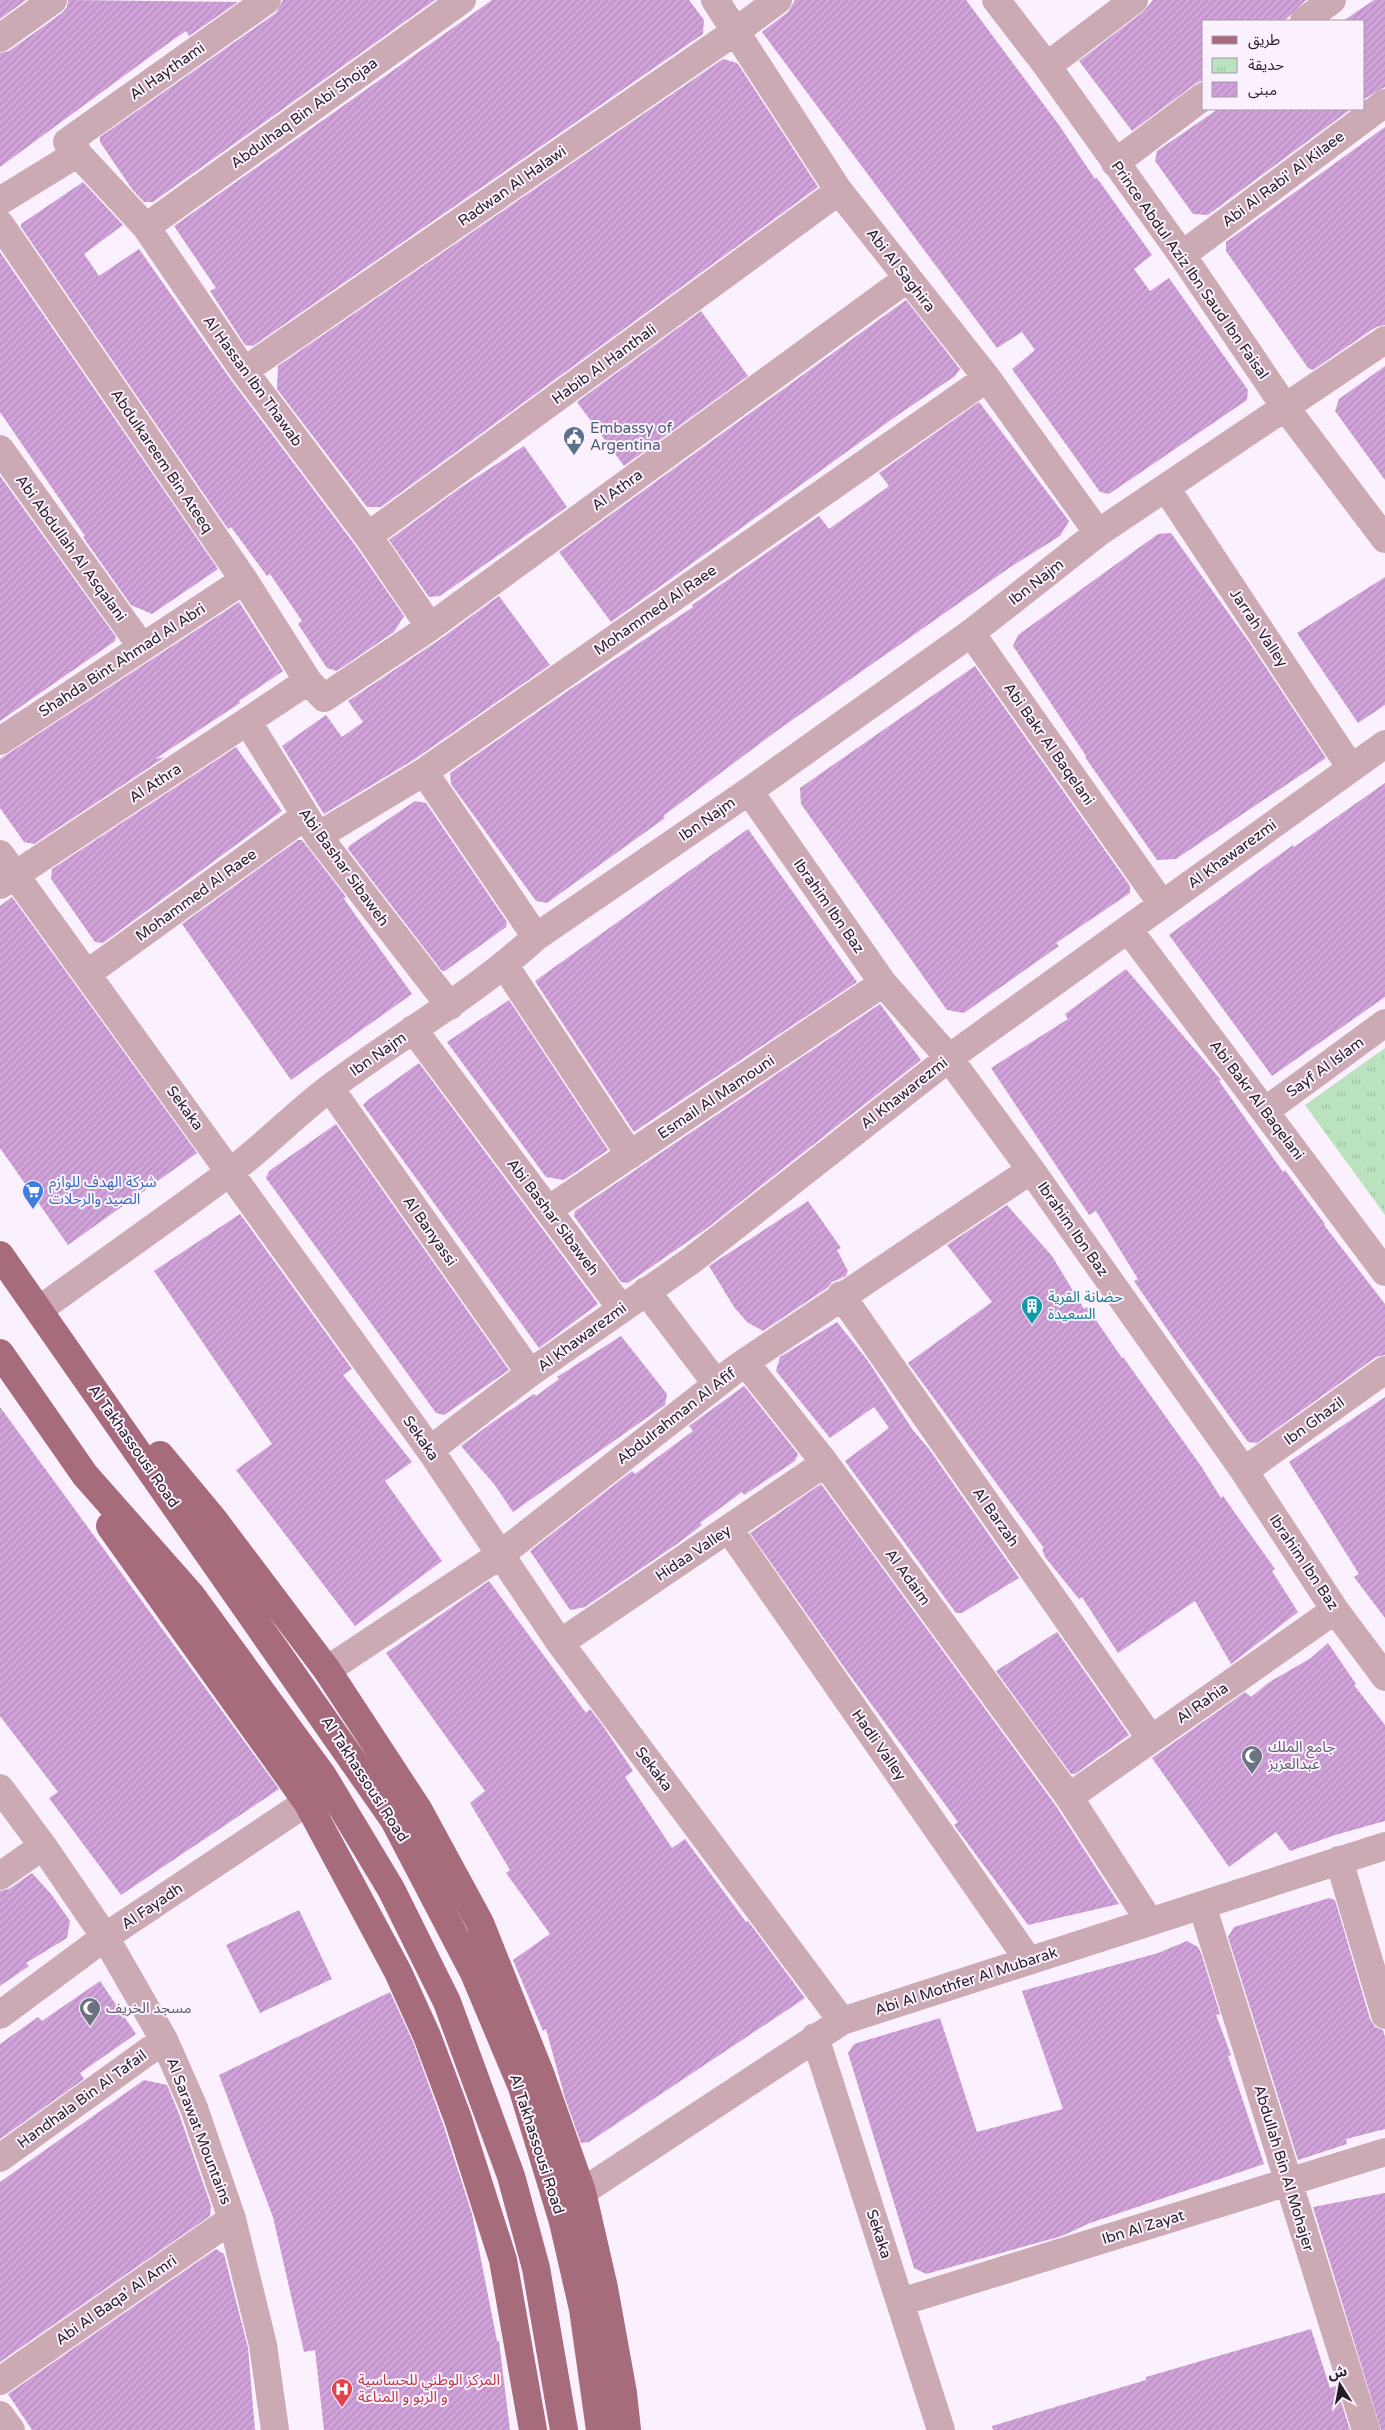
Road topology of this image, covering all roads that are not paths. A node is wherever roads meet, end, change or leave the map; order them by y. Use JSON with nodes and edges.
{"nodes":[{"id":1,"x":52,"y":0,"type":"edge"},
{"id":2,"x":267,"y":0,"type":"edge"},
{"id":3,"x":462,"y":0,"type":"edge"},
{"id":4,"x":715,"y":0,"type":"edge"},
{"id":5,"x":778,"y":0,"type":"edge"},
{"id":6,"x":996,"y":0,"type":"edge"},
{"id":7,"x":1134,"y":0,"type":"edge"},
{"id":8,"x":1332,"y":0,"type":"edge"},
{"id":9,"x":1305,"y":20,"type":"edge"},
{"id":10,"x":736,"y":31,"type":"junction"},
{"id":11,"x":0,"y":38,"type":"edge"},
{"id":12,"x":1047,"y":66,"type":"junction"},
{"id":13,"x":1202,"y":98,"type":"edge"},
{"id":14,"x":1385,"y":103,"type":"edge"},
{"id":15,"x":73,"y":147,"type":"junction"},
{"id":16,"x":1115,"y":163,"type":"junction"},
{"id":17,"x":839,"y":191,"type":"junction"},
{"id":18,"x":0,"y":201,"type":"edge"},
{"id":19,"x":0,"y":224,"type":"edge"},
{"id":20,"x":146,"y":227,"type":"junction"},
{"id":21,"x":1182,"y":255,"type":"junction"},
{"id":22,"x":908,"y":278,"type":"junction"},
{"id":23,"x":1385,"y":340,"type":"edge"},
{"id":24,"x":244,"y":371,"type":"junction"},
{"id":25,"x":986,"y":378,"type":"junction"},
{"id":26,"x":1285,"y":407,"type":"junction"},
{"id":27,"x":0,"y":448,"type":"edge"},
{"id":28,"x":1166,"y":488,"type":"junction"},
{"id":29,"x":1098,"y":533,"type":"junction"},
{"id":30,"x":368,"y":536,"type":"junction"},
{"id":31,"x":1385,"y":539,"type":"edge"},
{"id":32,"x":244,"y":580,"type":"junction"},
{"id":33,"x":430,"y":628,"type":"junction"},
{"id":34,"x":970,"y":633,"type":"junction"},
{"id":35,"x":142,"y":647,"type":"junction"},
{"id":36,"x":316,"y":689,"type":"junction"},
{"id":37,"x":248,"y":722,"type":"junction"},
{"id":38,"x":0,"y":741,"type":"edge"},
{"id":39,"x":1385,"y":744,"type":"edge"},
{"id":40,"x":1351,"y":768,"type":"junction"},
{"id":41,"x":424,"y":772,"type":"junction"},
{"id":42,"x":749,"y":791,"type":"junction"},
{"id":43,"x":311,"y":826,"type":"junction"},
{"id":44,"x":6,"y":871,"type":"edge"},
{"id":45,"x":1162,"y":904,"type":"junction"},
{"id":46,"x":1128,"y":929,"type":"junction"},
{"id":47,"x":536,"y":937,"type":"junction"},
{"id":48,"x":505,"y":966,"type":"junction"},
{"id":49,"x":88,"y":973,"type":"junction"},
{"id":50,"x":883,"y":983,"type":"junction"},
{"id":51,"x":450,"y":1006,"type":"junction"},
{"id":52,"x":1385,"y":1023,"type":"edge"},
{"id":53,"x":413,"y":1029,"type":"junction"},
{"id":54,"x":949,"y":1058,"type":"junction"},
{"id":55,"x":330,"y":1088,"type":"junction"},
{"id":56,"x":1265,"y":1111,"type":"junction"},
{"id":57,"x":630,"y":1155,"type":"junction"},
{"id":58,"x":1030,"y":1170,"type":"junction"},
{"id":59,"x":231,"y":1171,"type":"junction"},
{"id":60,"x":548,"y":1210,"type":"junction"},
{"id":61,"x":0,"y":1255,"type":"edge"},
{"id":62,"x":1385,"y":1272,"type":"edge"},
{"id":63,"x":646,"y":1291,"type":"junction"},
{"id":64,"x":841,"y":1295,"type":"junction"},
{"id":65,"x":621,"y":1308,"type":"junction"},
{"id":66,"x":39,"y":1310,"type":"junction"},
{"id":67,"x":0,"y":1353,"type":"edge"},
{"id":68,"x":745,"y":1362,"type":"junction"},
{"id":69,"x":1385,"y":1370,"type":"edge"},
{"id":70,"x":530,"y":1373,"type":"junction"},
{"id":71,"x":430,"y":1450,"type":"junction"},
{"id":72,"x":825,"y":1463,"type":"junction"},
{"id":73,"x":1244,"y":1471,"type":"junction"},
{"id":74,"x":85,"y":1475,"type":"junction"},
{"id":75,"x":729,"y":1529,"type":"junction"},
{"id":76,"x":500,"y":1555,"type":"junction"},
{"id":77,"x":1335,"y":1610,"type":"junction"},
{"id":78,"x":560,"y":1643,"type":"junction"},
{"id":79,"x":327,"y":1670,"type":"junction"},
{"id":80,"x":1385,"y":1677,"type":"edge"},
{"id":81,"x":1150,"y":1739,"type":"junction"},
{"id":82,"x":0,"y":1788,"type":"edge"},
{"id":83,"x":1069,"y":1797,"type":"junction"},
{"id":84,"x":308,"y":1802,"type":"junction"},
{"id":85,"x":43,"y":1846,"type":"junction"},
{"id":86,"x":1385,"y":1846,"type":"edge"},
{"id":87,"x":1340,"y":1860,"type":"junction"},
{"id":88,"x":0,"y":1876,"type":"edge"},
{"id":89,"x":1202,"y":1905,"type":"junction"},
{"id":90,"x":1150,"y":1922,"type":"junction"},
{"id":91,"x":105,"y":1937,"type":"junction"},
{"id":92,"x":1028,"y":1961,"type":"junction"},
{"id":93,"x":0,"y":2015,"type":"edge"},
{"id":94,"x":1385,"y":2015,"type":"edge"},
{"id":95,"x":842,"y":2021,"type":"junction"},
{"id":96,"x":815,"y":2038,"type":"junction"},
{"id":97,"x":164,"y":2040,"type":"junction"},
{"id":98,"x":1385,"y":2152,"type":"edge"},
{"id":99,"x":0,"y":2158,"type":"edge"},
{"id":100,"x":1288,"y":2182,"type":"junction"},
{"id":101,"x":582,"y":2192,"type":"junction"},
{"id":102,"x":232,"y":2219,"type":"junction"},
{"id":103,"x":900,"y":2302,"type":"junction"},
{"id":104,"x":0,"y":2380,"type":"edge"},
{"id":105,"x":0,"y":2415,"type":"edge"},
{"id":106,"x":10,"y":2430,"type":"edge"},
{"id":107,"x":275,"y":2430,"type":"edge"},
{"id":108,"x":533,"y":2430,"type":"edge"},
{"id":109,"x":564,"y":2430,"type":"edge"},
{"id":110,"x":600,"y":2430,"type":"edge"},
{"id":111,"x":627,"y":2430,"type":"edge"},
{"id":112,"x":941,"y":2430,"type":"edge"},
{"id":113,"x":1366,"y":2430,"type":"edge"}],
"edges":[{"from":1,"to":11,"type":"street"},
{"from":2,"to":15,"type":"street","name":"Al Haythami"},
{"from":3,"to":20,"type":"street","name":"Abdulhaq Bin Abi Shojaa"},
{"from":4,"to":10,"type":"street","name":"Abi Al Saghira"},
{"from":5,"to":10,"type":"street","name":"Radwan Al Halawi"},
{"from":6,"to":12,"type":"street","name":"Prince Abdul Aziz Ibn Saud Ibn Faisal"},
{"from":7,"to":12,"type":"street"},
{"from":8,"to":9,"type":"street"},
{"from":10,"to":17,"type":"street","name":"Abi Al Saghira"},
{"from":10,"to":24,"type":"street","name":"Radwan Al Halawi"},
{"from":12,"to":16,"type":"street","name":"Prince Abdul Aziz Ibn Saud Ibn Faisal"},
{"from":13,"to":16,"type":"street"},
{"from":14,"to":21,"type":"street","name":"Abi Al Rabi' Al Kilaee"},
{"from":15,"to":18,"type":"street","name":"Al Haythami"},
{"from":15,"to":20,"type":"street","name":"Al Hassan Ibn Thawab"},
{"from":16,"to":21,"type":"street","name":"Prince Abdul Aziz Ibn Saud Ibn Faisal"},
{"from":17,"to":22,"type":"street","name":"Abi Al Saghira"},
{"from":17,"to":30,"type":"street","name":"Habib Al Hanthali"},
{"from":19,"to":32,"type":"street","name":"Abdulkareem Bin Ateeq"},
{"from":20,"to":24,"type":"street","name":"Al Hassan Ibn Thawab"},
{"from":21,"to":26,"type":"street","name":"Prince Abdul Aziz Ibn Saud Ibn Faisal"},
{"from":22,"to":25,"type":"street","name":"Abi Al Saghira"},
{"from":22,"to":33,"type":"street","name":"Al Athra"},
{"from":23,"to":26,"type":"street","name":"Ibn Najm"},
{"from":24,"to":30,"type":"street","name":"Al Hassan Ibn Thawab"},
{"from":25,"to":29,"type":"street","name":"Abi Al Saghira"},
{"from":25,"to":41,"type":"street","name":"Mohammed Al Raee"},
{"from":26,"to":28,"type":"street","name":"Ibn Najm"},
{"from":26,"to":31,"type":"street","name":"Prince Abdul Aziz Ibn Saud Ibn Faisal"},
{"from":27,"to":35,"type":"street","name":"Abi Abdullah Al Asqalani"},
{"from":28,"to":29,"type":"street","name":"Ibn Najm"},
{"from":28,"to":40,"type":"street","name":"Jarrah Valley"},
{"from":29,"to":34,"type":"street","name":"Ibn Najm"},
{"from":30,"to":33,"type":"street","name":"Al Hassan Ibn Thawab"},
{"from":32,"to":35,"type":"street","name":"Shahda Bint Ahmad Al Abri"},
{"from":32,"to":36,"type":"street","name":"Abdulkareem Bin Ateeq"},
{"from":33,"to":36,"type":"street","name":"Al Athra"},
{"from":34,"to":42,"type":"street","name":"Ibn Najm"},
{"from":34,"to":45,"type":"street","name":"Abi Bakr Al Baqelani"},
{"from":35,"to":38,"type":"street","name":"Shahda Bint Ahmad Al Abri"},
{"from":36,"to":37,"type":"street","name":"Al Athra"},
{"from":37,"to":43,"type":"street","name":"Abi Bashar Sibaweh"},
{"from":37,"to":44,"type":"street","name":"Al Athra"},
{"from":39,"to":40,"type":"street","name":"Al Khawarezmi"},
{"from":40,"to":45,"type":"street","name":"Al Khawarezmi"},
{"from":41,"to":43,"type":"street","name":"Mohammed Al Raee"},
{"from":41,"to":47,"type":"street"},
{"from":42,"to":47,"type":"street","name":"Ibn Najm"},
{"from":42,"to":50,"type":"street","name":"Ibrahim Ibn Baz"},
{"from":43,"to":49,"type":"street","name":"Mohammed Al Raee"},
{"from":43,"to":51,"type":"street","name":"Abi Bashar Sibaweh"},
{"from":44,"to":49,"type":"street","name":"Sekaka"},
{"from":45,"to":46,"type":"street","name":"Al Khawarezmi"},
{"from":46,"to":54,"type":"street","name":"Al Khawarezmi"},
{"from":46,"to":56,"type":"street","name":"Abi Bakr Al Baqelani"},
{"from":47,"to":48,"type":"street","name":"Ibn Najm"},
{"from":48,"to":51,"type":"street","name":"Ibn Najm"},
{"from":48,"to":57,"type":"street"},
{"from":49,"to":59,"type":"street","name":"Sekaka"},
{"from":50,"to":54,"type":"street","name":"Ibrahim Ibn Baz"},
{"from":50,"to":57,"type":"street","name":"Esmail Al Mamouni"},
{"from":51,"to":53,"type":"street","name":"Ibn Najm"},
{"from":52,"to":56,"type":"street","name":"Sayf Al Islam"},
{"from":53,"to":55,"type":"street","name":"Ibn Najm"},
{"from":53,"to":60,"type":"street","name":"Abi Bashar Sibaweh"},
{"from":54,"to":58,"type":"street","name":"Ibrahim Ibn Baz"},
{"from":54,"to":63,"type":"street","name":"Al Khawarezmi"},
{"from":55,"to":59,"type":"street","name":"Ibn Najm"},
{"from":55,"to":70,"type":"street","name":"Al Banyassi"},
{"from":56,"to":62,"type":"street","name":"Abi Bakr Al Baqelani"},
{"from":57,"to":60,"type":"street","name":"Esmail Al Mamouni"},
{"from":58,"to":64,"type":"street","name":"Abdulrahman Al Afif"},
{"from":58,"to":73,"type":"street","name":"Ibrahim Ibn Baz"},
{"from":59,"to":66,"type":"street","name":"Ibn Najm"},
{"from":59,"to":71,"type":"street","name":"Sekaka"},
{"from":60,"to":65,"type":"street","name":"Abi Bashar Sibaweh"},
{"from":61,"to":66,"type":"main road","name":"Al Takhassousi Road"},
{"from":63,"to":65,"type":"street","name":"Al Khawarezmi"},
{"from":63,"to":68,"type":"street"},
{"from":64,"to":68,"type":"street","name":"Abdulrahman Al Afif"},
{"from":64,"to":81,"type":"street","name":"Al Barzah"},
{"from":65,"to":70,"type":"street","name":"Al Khawarezmi"},
{"from":66,"to":79,"type":"main road"},
{"from":66,"to":110,"type":"main road","name":"Al Takhassousi Road"},
{"from":67,"to":74,"type":"main road"},
{"from":68,"to":72,"type":"street","name":"Al Adaim"},
{"from":68,"to":76,"type":"street","name":"Abdulrahman Al Afif"},
{"from":69,"to":73,"type":"street","name":"Ibn Ghazil"},
{"from":70,"to":71,"type":"street","name":"Al Khawarezmi"},
{"from":71,"to":76,"type":"street","name":"Sekaka"},
{"from":72,"to":75,"type":"street","name":"Hidaa Valley"},
{"from":72,"to":83,"type":"street","name":"Al Adaim"},
{"from":73,"to":77,"type":"street","name":"Ibrahim Ibn Baz"},
{"from":74,"to":84,"type":"main road"},
{"from":74,"to":109,"type":"main road"},
{"from":75,"to":78,"type":"street","name":"Hidaa Valley"},
{"from":75,"to":92,"type":"street","name":"Hadli Valley"},
{"from":76,"to":78,"type":"street","name":"Sekaka"},
{"from":76,"to":79,"type":"street","name":"Abdulrahman Al Afif"},
{"from":77,"to":80,"type":"street","name":"Ibrahim Ibn Baz"},
{"from":77,"to":81,"type":"street","name":"Al Rahia"},
{"from":78,"to":95,"type":"street","name":"Sekaka"},
{"from":79,"to":101,"type":"main road"},
{"from":81,"to":83,"type":"street","name":"Al Rahia"},
{"from":82,"to":85,"type":"street","name":"Al Sarawat Mountains"},
{"from":83,"to":90,"type":"street","name":"Al Adaim"},
{"from":84,"to":91,"type":"street","name":"Al Fayadh"},
{"from":84,"to":108,"type":"main road"},
{"from":85,"to":88,"type":"street"},
{"from":85,"to":91,"type":"street","name":"Al Sarawat Mountains"},
{"from":86,"to":87,"type":"street","name":"Abi Al Mothfer Al Mubarak"},
{"from":87,"to":89,"type":"street","name":"Abi Al Mothfer Al Mubarak"},
{"from":87,"to":94,"type":"street"},
{"from":89,"to":90,"type":"street","name":"Abi Al Mothfer Al Mubarak"},
{"from":89,"to":100,"type":"street","name":"Abdullah Bin Al Mohajer"},
{"from":90,"to":92,"type":"street","name":"Abi Al Mothfer Al Mubarak"},
{"from":91,"to":93,"type":"street","name":"Al Fayadh"},
{"from":91,"to":97,"type":"street","name":"Al Sarawat Mountains"},
{"from":92,"to":95,"type":"street","name":"Abi Al Mothfer Al Mubarak"},
{"from":95,"to":96,"type":"street","name":"Abi Al Mothfer Al Mubarak"},
{"from":96,"to":101,"type":"street","name":"Abi Al Mothfer Al Mubarak"},
{"from":96,"to":103,"type":"street","name":"Sekaka"},
{"from":97,"to":99,"type":"street","name":"Handhala Bin Al Tafail"},
{"from":97,"to":102,"type":"street","name":"Al Sarawat Mountains"},
{"from":98,"to":100,"type":"street","name":"Ibn Al Zayat"},
{"from":100,"to":103,"type":"street","name":"Ibn Al Zayat"},
{"from":100,"to":113,"type":"street","name":"Abdullah Bin Al Mohajer"},
{"from":101,"to":111,"type":"main road"},
{"from":102,"to":104,"type":"street","name":"Abi Al Baqa' Al Amri"},
{"from":102,"to":107,"type":"street","name":"Al Sarawat Mountains"},
{"from":103,"to":112,"type":"street","name":"Sekaka"},
{"from":105,"to":106,"type":"street"}]}
